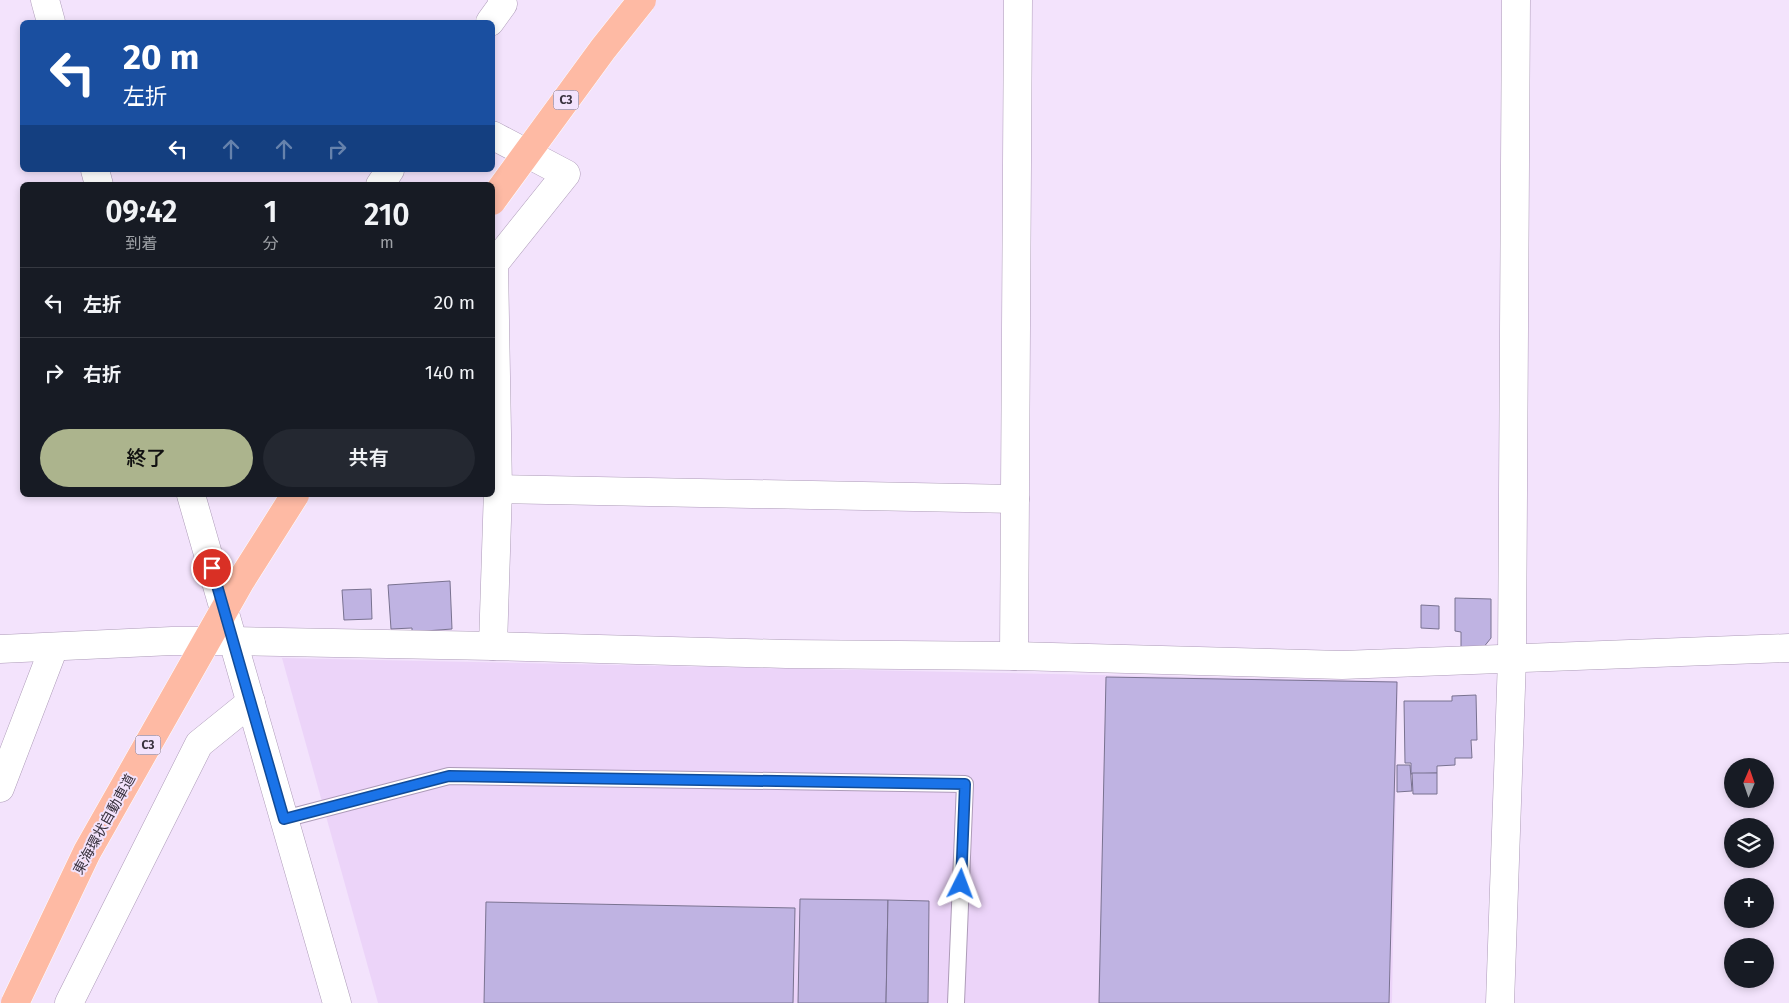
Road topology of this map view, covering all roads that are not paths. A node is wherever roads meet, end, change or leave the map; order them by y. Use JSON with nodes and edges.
{"nodes":[{"id":1,"x":45,"y":0,"type":"edge"},
{"id":2,"x":502,"y":0,"type":"edge"},
{"id":3,"x":642,"y":0,"type":"edge"},
{"id":4,"x":1018,"y":0,"type":"edge"},
{"id":5,"x":1516,"y":0,"type":"edge"},
{"id":6,"x":50,"y":20,"type":"edge"},
{"id":7,"x":491,"y":20,"type":"edge"},
{"id":8,"x":495,"y":137,"type":"edge"},
{"id":9,"x":495,"y":198,"type":"edge"},
{"id":10,"x":495,"y":263,"type":"edge"},
{"id":11,"x":495,"y":320,"type":"edge"},
{"id":12,"x":498,"y":489,"type":"junction"},
{"id":13,"x":192,"y":497,"type":"edge"},
{"id":14,"x":294,"y":497,"type":"edge"},
{"id":15,"x":1015,"y":499,"type":"junction"},
{"id":16,"x":234,"y":641,"type":"junction"},
{"id":17,"x":494,"y":646,"type":"junction"},
{"id":18,"x":54,"y":647,"type":"junction"},
{"id":19,"x":1789,"y":648,"type":"edge"},
{"id":20,"x":0,"y":649,"type":"edge"},
{"id":21,"x":1014,"y":656,"type":"junction"},
{"id":22,"x":1512,"y":659,"type":"junction"},
{"id":23,"x":251,"y":702,"type":"junction"},
{"id":24,"x":0,"y":788,"type":"edge"},
{"id":25,"x":284,"y":819,"type":"junction"},
{"id":26,"x":15,"y":1003,"type":"edge"},
{"id":27,"x":69,"y":1003,"type":"edge"},
{"id":28,"x":337,"y":1003,"type":"edge"},
{"id":29,"x":956,"y":1003,"type":"edge"},
{"id":30,"x":1500,"y":1003,"type":"edge"}],
"edges":[{"from":1,"to":6,"type":"street"},
{"from":2,"to":7,"type":"street"},
{"from":3,"to":9,"type":"highway","number":"C3","bridge":true},
{"from":4,"to":15,"type":"street"},
{"from":5,"to":22,"type":"street"},
{"from":8,"to":10,"type":"street"},
{"from":11,"to":12,"type":"street"},
{"from":12,"to":15,"type":"street"},
{"from":12,"to":17,"type":"street"},
{"from":13,"to":16,"type":"street"},
{"from":14,"to":26,"type":"highway","name":"東海環状自動車道","number":"C3","bridge":true},
{"from":15,"to":21,"type":"street"},
{"from":16,"to":17,"type":"street"},
{"from":16,"to":18,"type":"street"},
{"from":16,"to":23,"type":"street"},
{"from":17,"to":21,"type":"street"},
{"from":18,"to":20,"type":"street"},
{"from":18,"to":24,"type":"street"},
{"from":19,"to":22,"type":"street"},
{"from":21,"to":22,"type":"street"},
{"from":22,"to":30,"type":"street"},
{"from":23,"to":25,"type":"street"},
{"from":23,"to":27,"type":"street"},
{"from":25,"to":28,"type":"street"},
{"from":25,"to":29,"type":"lane"}]}
